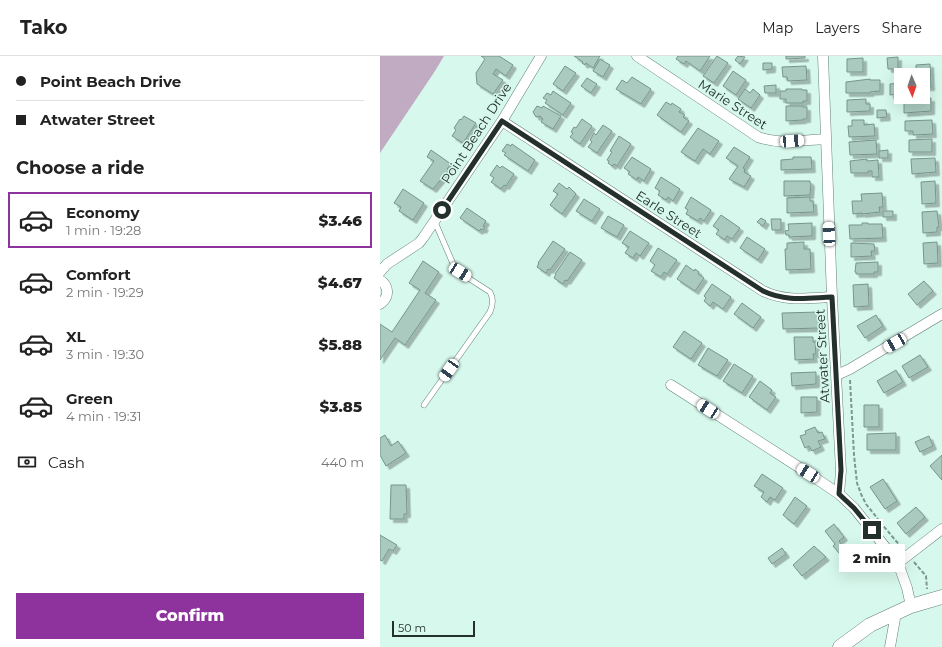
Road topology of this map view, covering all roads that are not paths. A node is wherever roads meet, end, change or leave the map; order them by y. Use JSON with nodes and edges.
{"nodes":[{"id":1,"x":541,"y":56,"type":"edge"},
{"id":2,"x":637,"y":56,"type":"edge"},
{"id":3,"x":823,"y":56,"type":"edge"},
{"id":4,"x":502,"y":121,"type":"junction"},
{"id":5,"x":825,"y":139,"type":"junction"},
{"id":6,"x":434,"y":222,"type":"junction"},
{"id":7,"x":380,"y":272,"type":"edge"},
{"id":8,"x":380,"y":280,"type":"edge"},
{"id":9,"x":832,"y":297,"type":"junction"},
{"id":10,"x":380,"y":304,"type":"edge"},
{"id":11,"x":942,"y":314,"type":"edge"},
{"id":12,"x":837,"y":375,"type":"junction"},
{"id":13,"x":671,"y":385,"type":"dead end"},
{"id":14,"x":424,"y":405,"type":"dead end"},
{"id":15,"x":839,"y":494,"type":"junction"},
{"id":16,"x":942,"y":529,"type":"edge"},
{"id":17,"x":898,"y":563,"type":"junction"},
{"id":18,"x":942,"y":597,"type":"edge"},
{"id":19,"x":911,"y":606,"type":"junction"},
{"id":20,"x":896,"y":613,"type":"junction"},
{"id":21,"x":840,"y":647,"type":"edge"},
{"id":22,"x":890,"y":647,"type":"edge"}],
"edges":[{"from":1,"to":4,"type":"street","name":"Point Beach Drive"},
{"from":2,"to":5,"type":"street","name":"Marie Street"},
{"from":3,"to":5,"type":"street","name":"Atwater Street"},
{"from":4,"to":6,"type":"street","name":"Point Beach Drive"},
{"from":4,"to":9,"type":"street","name":"Earle Street"},
{"from":5,"to":9,"type":"street","name":"Atwater Street"},
{"from":6,"to":7,"type":"street","name":"Point Beach Drive"},
{"from":6,"to":14,"type":"lane"},
{"from":8,"to":10,"type":"street"},
{"from":9,"to":12,"type":"street","name":"Atwater Street"},
{"from":11,"to":12,"type":"street"},
{"from":12,"to":15,"type":"street","name":"Atwater Street"},
{"from":13,"to":15,"type":"street"},
{"from":15,"to":17,"type":"street"},
{"from":16,"to":17,"type":"street"},
{"from":17,"to":19,"type":"street"},
{"from":18,"to":19,"type":"main road"},
{"from":19,"to":20,"type":"main road"},
{"from":20,"to":21,"type":"main road"},
{"from":20,"to":22,"type":"street"}]}
